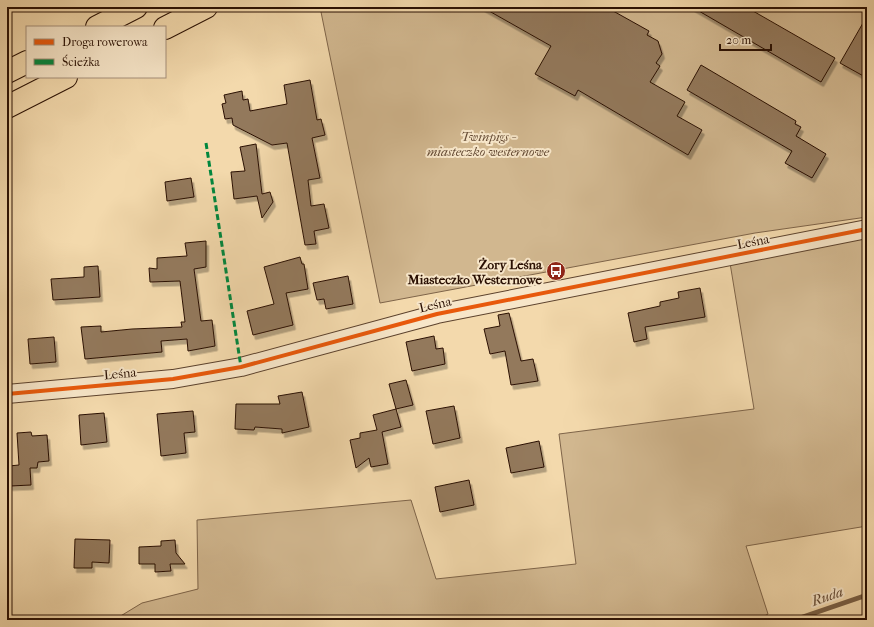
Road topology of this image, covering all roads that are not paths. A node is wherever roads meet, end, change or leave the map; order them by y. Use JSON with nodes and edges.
{"nodes":[{"id":1,"x":136,"y":7,"type":"edge"},
{"id":2,"x":206,"y":7,"type":"edge"},
{"id":3,"x":99,"y":26,"type":"edge"},
{"id":4,"x":166,"y":27,"type":"edge"},
{"id":5,"x":26,"y":62,"type":"edge"},
{"id":6,"x":7,"y":72,"type":"edge"},
{"id":7,"x":64,"y":78,"type":"edge"},
{"id":8,"x":7,"y":107,"type":"edge"},
{"id":9,"x":867,"y":229,"type":"edge"},
{"id":10,"x":7,"y":394,"type":"edge"}],
"edges":[{"from":1,"to":3,"type":"main road"},
{"from":2,"to":4,"type":"main road"},
{"from":5,"to":6,"type":"main road"},
{"from":7,"to":8,"type":"main road"},
{"from":9,"to":10,"type":"street","name":"Leśna"}]}
